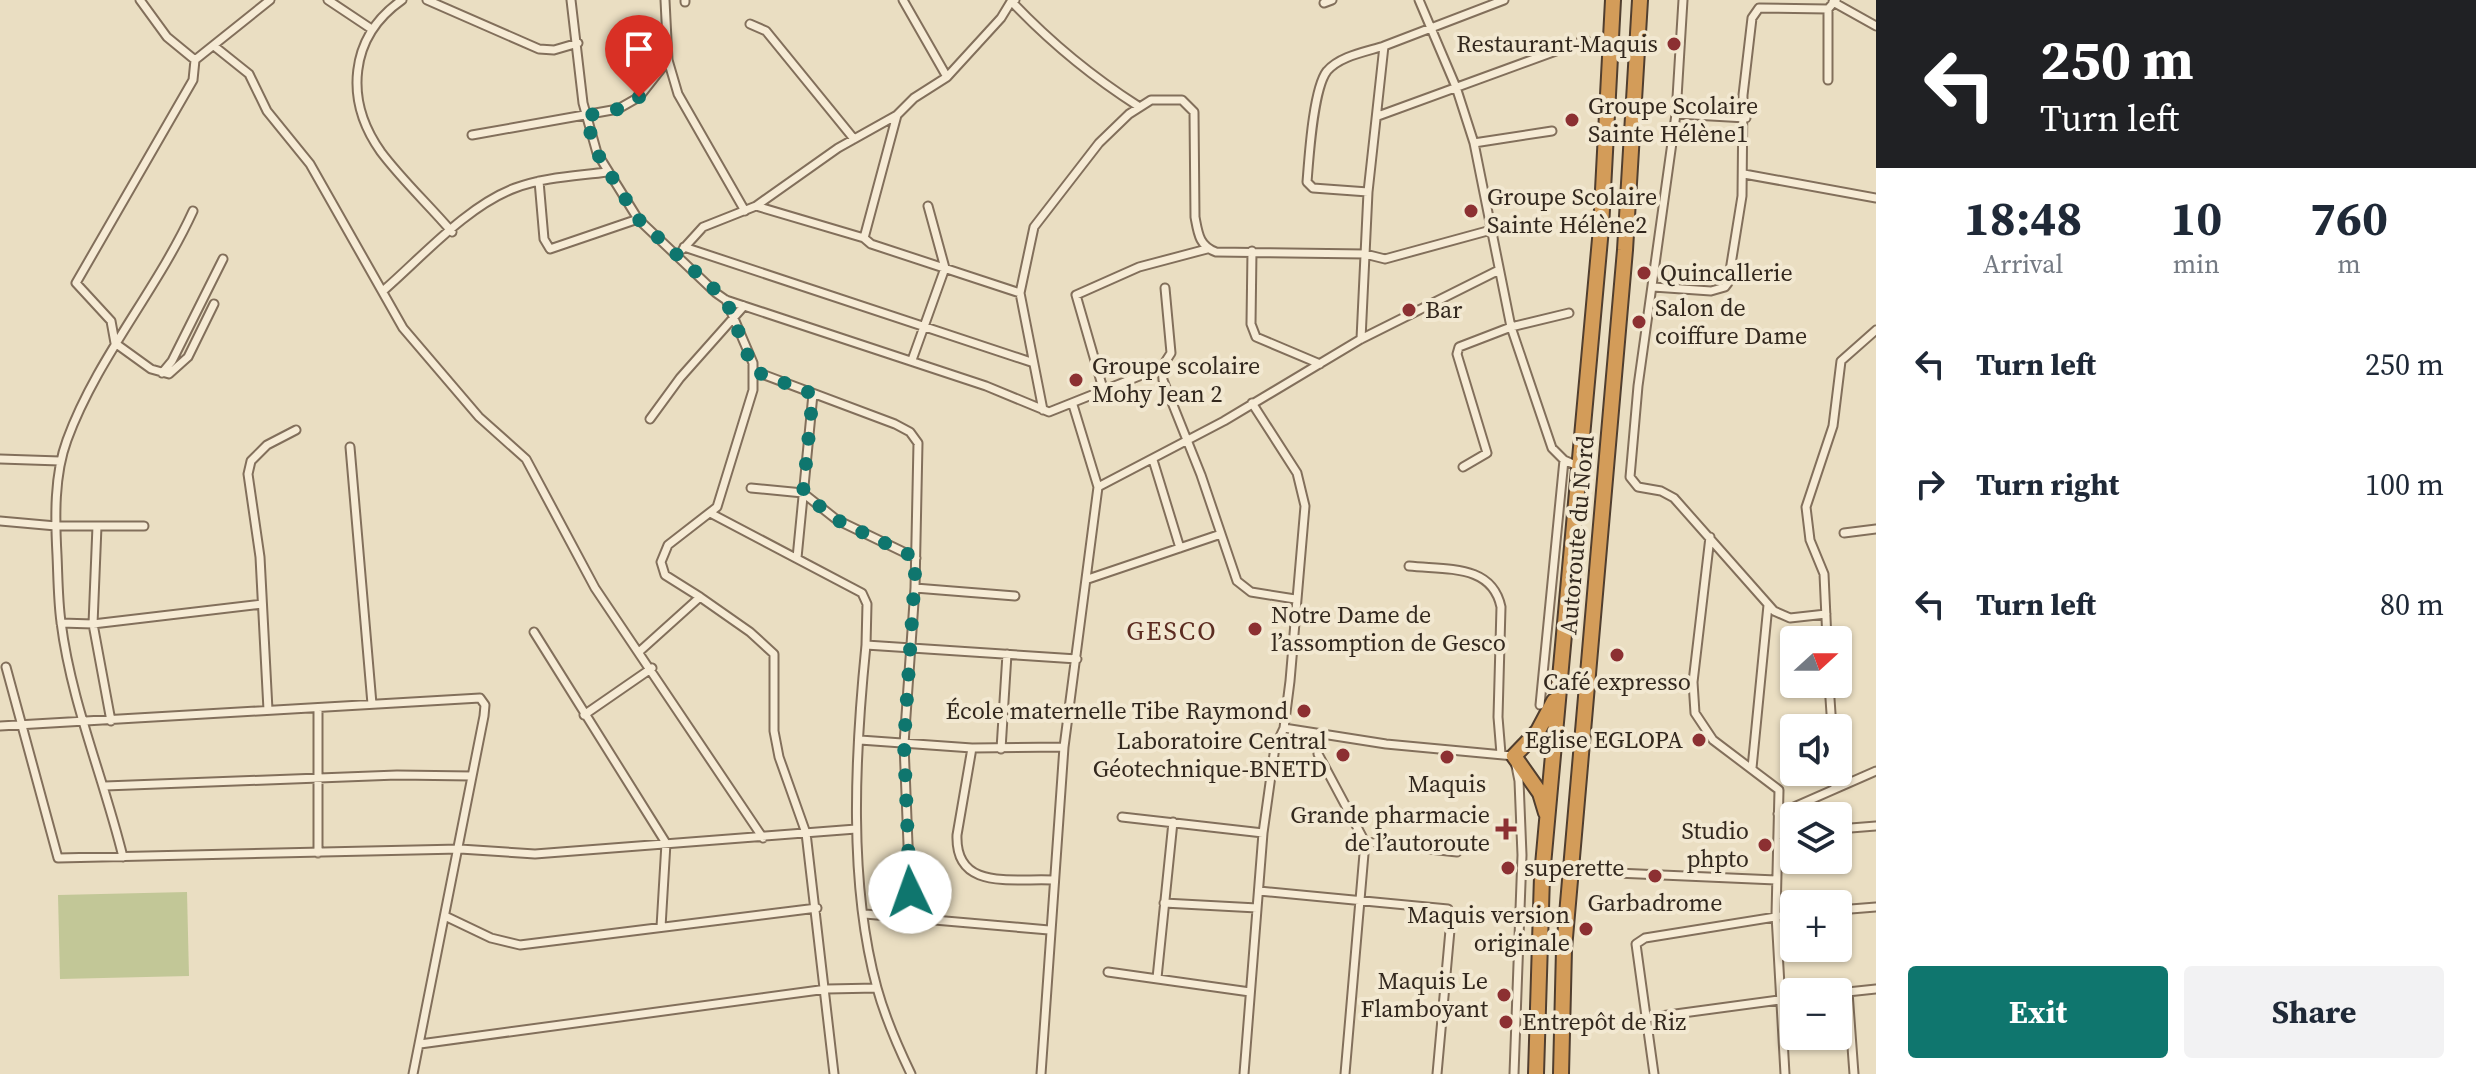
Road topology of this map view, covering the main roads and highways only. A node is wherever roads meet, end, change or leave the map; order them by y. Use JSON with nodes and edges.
{"nodes":[{"id":1,"x":1613,"y":0,"type":"edge"},
{"id":2,"x":1640,"y":0,"type":"edge"},
{"id":3,"x":1559,"y":686,"type":"junction"},
{"id":4,"x":1548,"y":819,"type":"junction"},
{"id":5,"x":1536,"y":1074,"type":"edge"},
{"id":6,"x":1561,"y":1074,"type":"edge"}],
"edges":[{"from":1,"to":3,"type":"highway","name":"Autoroute du Nord"},
{"from":2,"to":6,"type":"highway","name":"Autoroute du Nord"},
{"from":3,"to":4,"type":"highway","name":"Autoroute du Nord"},
{"from":3,"to":4,"type":"highway"},
{"from":4,"to":5,"type":"highway","name":"Autoroute du Nord"}]}
